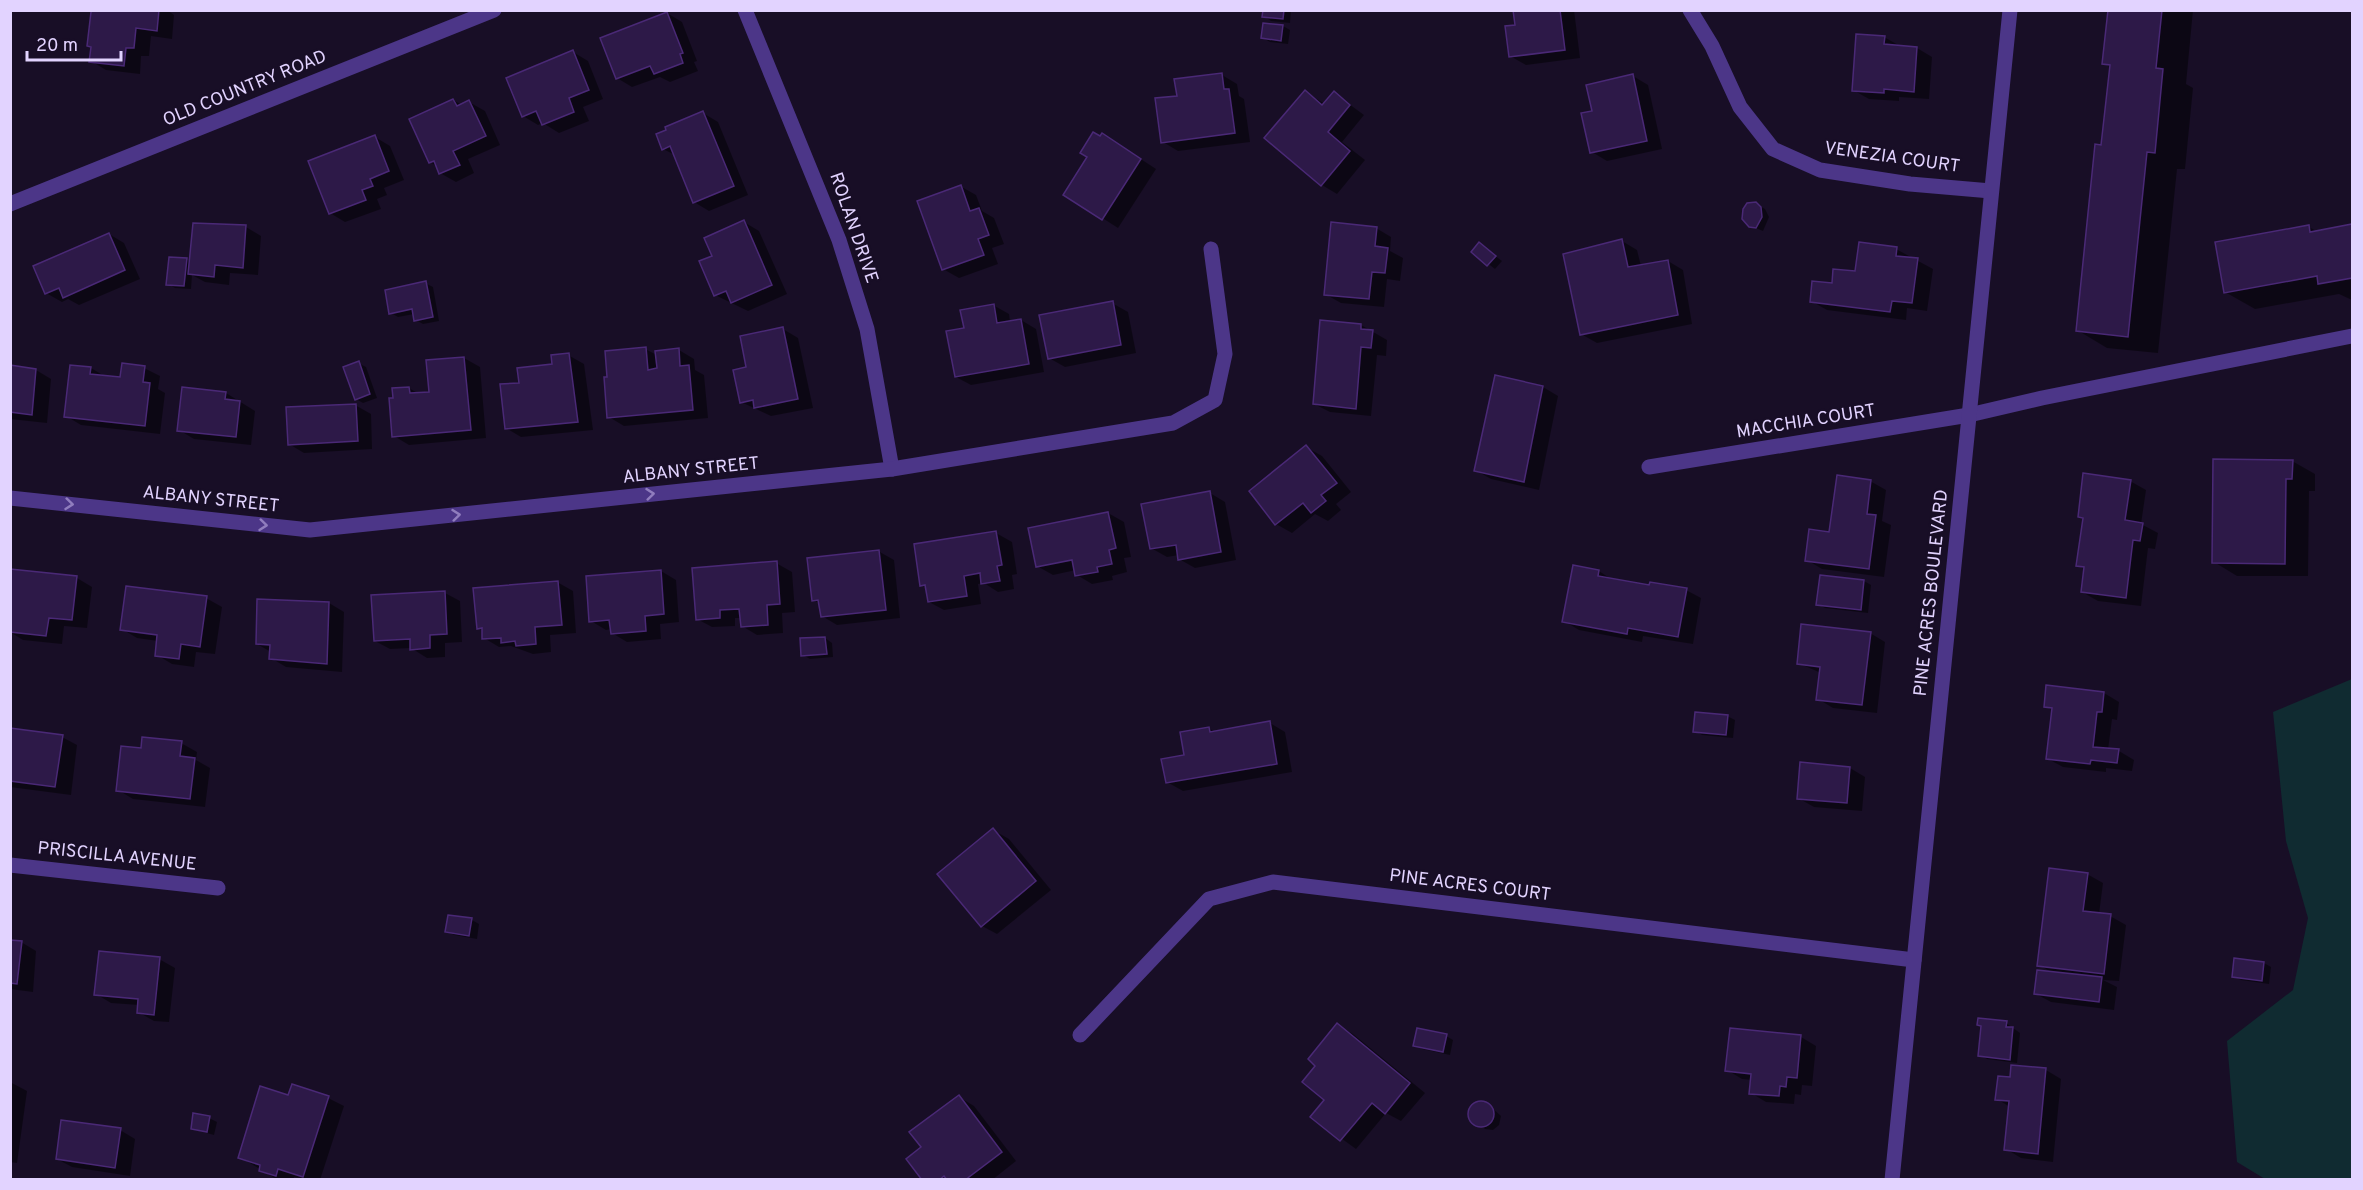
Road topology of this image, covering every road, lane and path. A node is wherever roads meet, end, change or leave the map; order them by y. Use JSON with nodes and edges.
{"nodes":[{"id":1,"x":745,"y":10,"type":"edge"},
{"id":2,"x":1690,"y":10,"type":"edge"},
{"id":3,"x":2010,"y":10,"type":"edge"},
{"id":4,"x":492,"y":11,"type":"edge"},
{"id":5,"x":1991,"y":191,"type":"junction"},
{"id":6,"x":10,"y":204,"type":"edge"},
{"id":7,"x":1211,"y":249,"type":"dead end"},
{"id":8,"x":2352,"y":336,"type":"edge"},
{"id":9,"x":1969,"y":415,"type":"junction"},
{"id":10,"x":1649,"y":467,"type":"dead end"},
{"id":11,"x":892,"y":469,"type":"junction"},
{"id":12,"x":10,"y":498,"type":"edge"},
{"id":13,"x":10,"y":865,"type":"edge"},
{"id":14,"x":219,"y":888,"type":"dead end"},
{"id":15,"x":1914,"y":960,"type":"junction"},
{"id":16,"x":1080,"y":1035,"type":"dead end"},
{"id":17,"x":1892,"y":1179,"type":"edge"}],
"edges":[{"from":1,"to":11,"type":"street","name":"ROLAN DRIVE"},
{"from":2,"to":5,"type":"street","name":"VENEZIA COURT"},
{"from":3,"to":5,"type":"street","name":"PINE ACRES BOULEVARD"},
{"from":4,"to":6,"type":"street","name":"OLD COUNTRY ROAD"},
{"from":5,"to":9,"type":"street","name":"PINE ACRES BOULEVARD"},
{"from":7,"to":11,"type":"street","name":"ALBANY STREET"},
{"from":8,"to":9,"type":"street","name":"MACCHIA COURT"},
{"from":9,"to":10,"type":"street","name":"MACCHIA COURT"},
{"from":9,"to":15,"type":"street","name":"PINE ACRES BOULEVARD"},
{"from":12,"to":11,"type":"street","name":"ALBANY STREET","one_way":true},
{"from":13,"to":14,"type":"street","name":"PRISCILLA AVENUE"},
{"from":15,"to":16,"type":"street","name":"PINE ACRES COURT"},
{"from":15,"to":17,"type":"street","name":"PINE ACRES BOULEVARD"}]}
